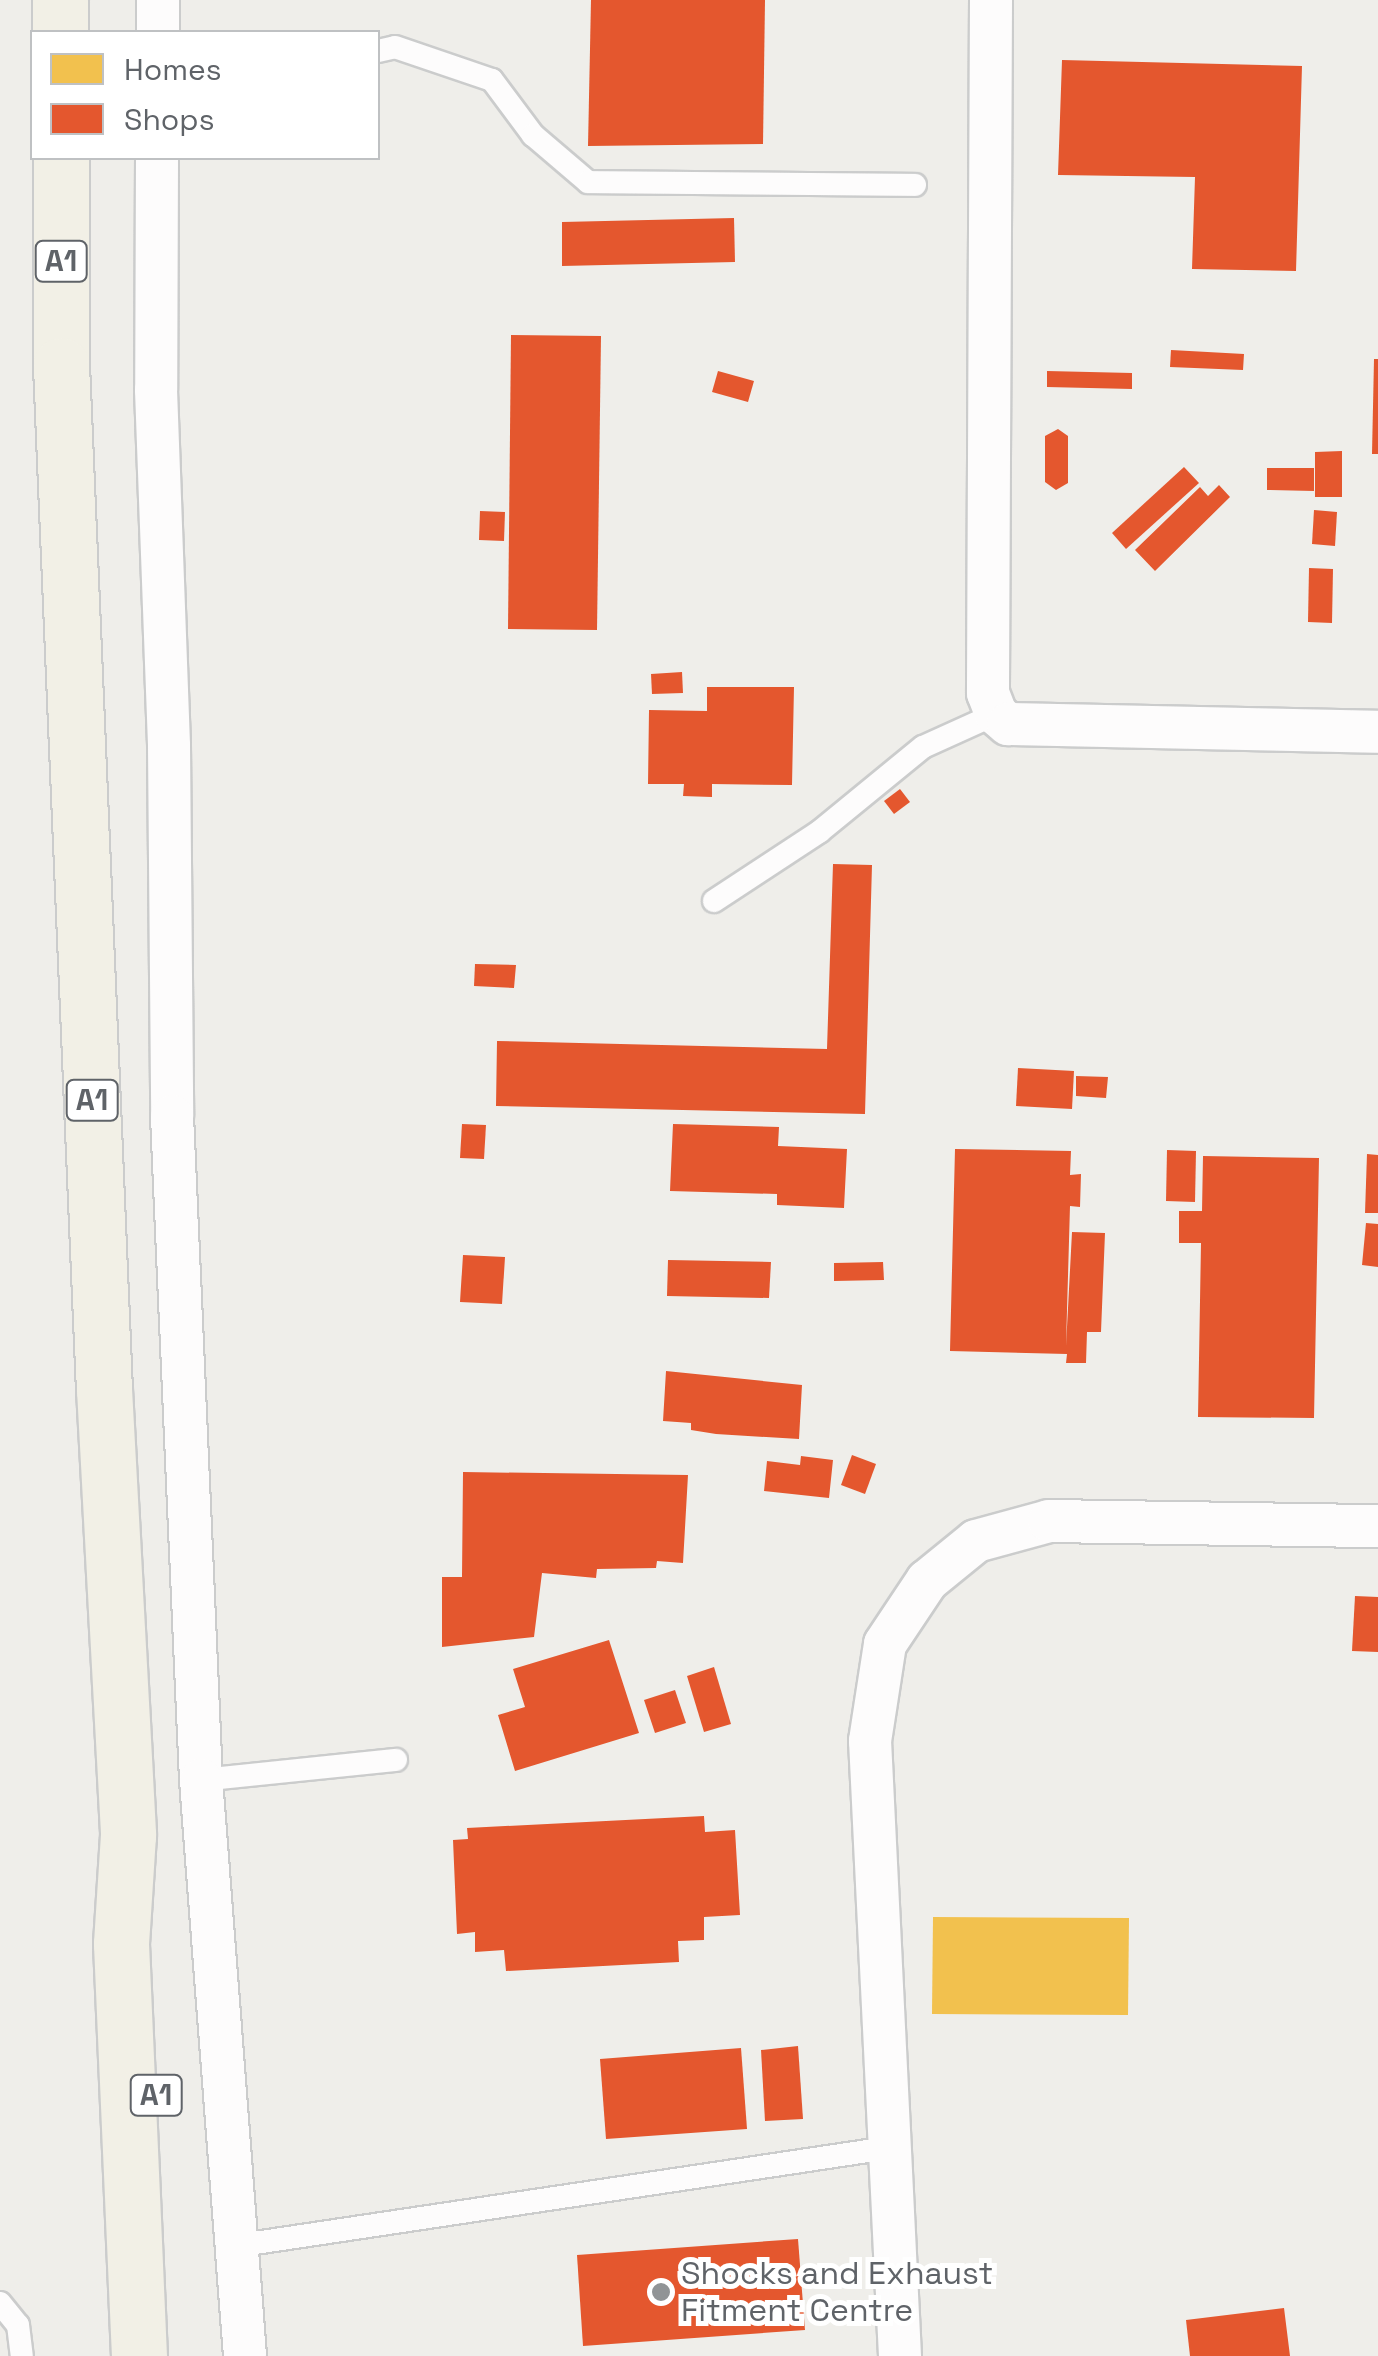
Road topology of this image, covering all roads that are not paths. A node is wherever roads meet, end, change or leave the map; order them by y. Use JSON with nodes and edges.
{"nodes":[{"id":1,"x":60,"y":0,"type":"edge"},
{"id":2,"x":158,"y":0,"type":"edge"},
{"id":3,"x":991,"y":0,"type":"edge"},
{"id":4,"x":60,"y":30,"type":"edge"},
{"id":5,"x":158,"y":30,"type":"edge"},
{"id":6,"x":380,"y":51,"type":"edge"},
{"id":7,"x":60,"y":160,"type":"edge"},
{"id":8,"x":157,"y":160,"type":"edge"},
{"id":9,"x":916,"y":185,"type":"dead end"},
{"id":10,"x":996,"y":714,"type":"junction"},
{"id":11,"x":1378,"y":732,"type":"edge"},
{"id":12,"x":714,"y":901,"type":"dead end"},
{"id":13,"x":1378,"y":1526,"type":"edge"},
{"id":14,"x":396,"y":1760,"type":"dead end"},
{"id":15,"x":201,"y":1780,"type":"junction"},
{"id":16,"x":128,"y":1835,"type":"junction"},
{"id":17,"x":888,"y":2148,"type":"junction"},
{"id":18,"x":235,"y":2246,"type":"junction"},
{"id":19,"x":0,"y":2303,"type":"edge"},
{"id":20,"x":22,"y":2356,"type":"edge"},
{"id":21,"x":139,"y":2356,"type":"edge"},
{"id":22,"x":174,"y":2356,"type":"edge"},
{"id":23,"x":245,"y":2356,"type":"edge"},
{"id":24,"x":900,"y":2356,"type":"edge"}],
"edges":[{"from":1,"to":4,"type":"highway"},
{"from":2,"to":5,"type":"street"},
{"from":3,"to":10,"type":"street"},
{"from":6,"to":9,"type":"lane"},
{"from":7,"to":16,"type":"highway","number":"A1"},
{"from":8,"to":15,"type":"street"},
{"from":10,"to":11,"type":"street"},
{"from":10,"to":12,"type":"lane"},
{"from":13,"to":17,"type":"street"},
{"from":14,"to":15,"type":"lane"},
{"from":15,"to":18,"type":"street"},
{"from":16,"to":21,"type":"highway","number":"A1"},
{"from":16,"to":22,"type":"highway","number":"A1"},
{"from":17,"to":18,"type":"lane"},
{"from":17,"to":24,"type":"street"},
{"from":18,"to":23,"type":"street"},
{"from":19,"to":20,"type":"lane"}]}
